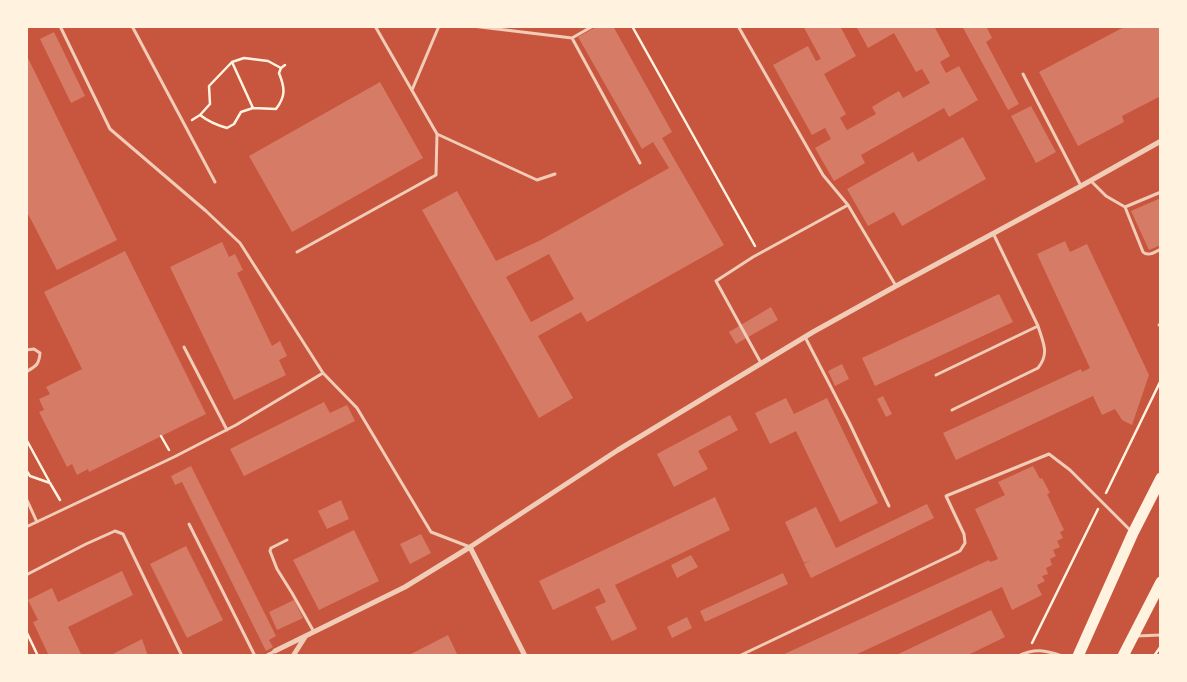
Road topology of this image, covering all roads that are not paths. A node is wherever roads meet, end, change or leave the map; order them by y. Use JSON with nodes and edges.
{"nodes":[{"id":1,"x":60,"y":26,"type":"edge"},
{"id":2,"x":132,"y":26,"type":"edge"},
{"id":3,"x":375,"y":26,"type":"edge"},
{"id":4,"x":438,"y":26,"type":"edge"},
{"id":5,"x":472,"y":26,"type":"edge"},
{"id":6,"x":593,"y":26,"type":"edge"},
{"id":7,"x":738,"y":26,"type":"edge"},
{"id":8,"x":572,"y":38,"type":"junction"},
{"id":9,"x":1022,"y":74,"type":"dead end"},
{"id":10,"x":412,"y":91,"type":"junction"},
{"id":11,"x":437,"y":134,"type":"junction"},
{"id":12,"x":1161,"y":141,"type":"edge"},
{"id":13,"x":640,"y":163,"type":"dead end"},
{"id":14,"x":555,"y":174,"type":"dead end"},
{"id":15,"x":1091,"y":180,"type":"junction"},
{"id":16,"x":215,"y":182,"type":"dead end"},
{"id":17,"x":1081,"y":186,"type":"junction"},
{"id":18,"x":1161,"y":192,"type":"edge"},
{"id":19,"x":848,"y":205,"type":"junction"},
{"id":20,"x":1125,"y":207,"type":"junction"},
{"id":21,"x":993,"y":233,"type":"junction"},
{"id":22,"x":1161,"y":249,"type":"edge"},
{"id":23,"x":297,"y":252,"type":"dead end"},
{"id":24,"x":896,"y":286,"type":"junction"},
{"id":25,"x":1038,"y":326,"type":"junction"},
{"id":26,"x":805,"y":337,"type":"junction"},
{"id":27,"x":184,"y":347,"type":"dead end"},
{"id":28,"x":26,"y":350,"type":"edge"},
{"id":29,"x":761,"y":363,"type":"junction"},
{"id":30,"x":26,"y":372,"type":"edge"},
{"id":31,"x":323,"y":373,"type":"junction"},
{"id":32,"x":936,"y":375,"type":"dead end"},
{"id":33,"x":952,"y":410,"type":"dead end"},
{"id":34,"x":227,"y":430,"type":"junction"},
{"id":35,"x":1161,"y":478,"type":"edge"},
{"id":36,"x":26,"y":498,"type":"edge"},
{"id":37,"x":889,"y":506,"type":"dead end"},
{"id":38,"x":37,"y":522,"type":"junction"},
{"id":39,"x":190,"y":524,"type":"dead end"},
{"id":40,"x":26,"y":527,"type":"edge"},
{"id":41,"x":1133,"y":534,"type":"junction"},
{"id":42,"x":286,"y":540,"type":"dead end"},
{"id":43,"x":470,"y":547,"type":"junction"},
{"id":44,"x":26,"y":575,"type":"edge"},
{"id":45,"x":1161,"y":582,"type":"edge"},
{"id":46,"x":314,"y":632,"type":"junction"},
{"id":47,"x":1161,"y":635,"type":"edge"},
{"id":48,"x":306,"y":637,"type":"junction"},
{"id":49,"x":1133,"y":637,"type":"junction"},
{"id":50,"x":275,"y":651,"type":"joint"},
{"id":51,"x":182,"y":656,"type":"edge"},
{"id":52,"x":255,"y":656,"type":"edge"},
{"id":53,"x":265,"y":656,"type":"edge"},
{"id":54,"x":293,"y":656,"type":"edge"},
{"id":55,"x":525,"y":656,"type":"edge"},
{"id":56,"x":738,"y":656,"type":"edge"},
{"id":57,"x":1018,"y":656,"type":"edge"},
{"id":58,"x":1062,"y":656,"type":"edge"},
{"id":59,"x":1078,"y":656,"type":"edge"},
{"id":60,"x":1123,"y":656,"type":"edge"}],
"edges":[{"from":1,"to":31,"type":"lane"},
{"from":2,"to":16,"type":"lane"},
{"from":3,"to":10,"type":"lane"},
{"from":4,"to":10,"type":"lane"},
{"from":5,"to":8,"type":"lane"},
{"from":6,"to":8,"type":"lane"},
{"from":7,"to":19,"type":"lane"},
{"from":8,"to":13,"type":"lane"},
{"from":9,"to":17,"type":"lane"},
{"from":10,"to":11,"type":"lane"},
{"from":11,"to":14,"type":"lane"},
{"from":11,"to":23,"type":"lane"},
{"from":12,"to":15,"type":"street"},
{"from":15,"to":17,"type":"street"},
{"from":15,"to":20,"type":"lane"},
{"from":17,"to":21,"type":"street"},
{"from":18,"to":20,"type":"lane"},
{"from":19,"to":24,"type":"lane"},
{"from":19,"to":29,"type":"lane"},
{"from":20,"to":22,"type":"lane"},
{"from":21,"to":24,"type":"street"},
{"from":21,"to":25,"type":"lane"},
{"from":24,"to":26,"type":"street"},
{"from":25,"to":32,"type":"lane"},
{"from":25,"to":33,"type":"lane"},
{"from":26,"to":29,"type":"street"},
{"from":26,"to":37,"type":"lane"},
{"from":27,"to":34,"type":"lane"},
{"from":28,"to":30,"type":"lane"},
{"from":29,"to":43,"type":"street"},
{"from":31,"to":34,"type":"lane"},
{"from":31,"to":43,"type":"lane"},
{"from":34,"to":38,"type":"lane"},
{"from":35,"to":41,"type":"main road"},
{"from":36,"to":38,"type":"lane"},
{"from":38,"to":40,"type":"lane"},
{"from":39,"to":52,"type":"lane"},
{"from":41,"to":56,"type":"lane"},
{"from":41,"to":59,"type":"main road"},
{"from":42,"to":46,"type":"lane"},
{"from":43,"to":46,"type":"street"},
{"from":43,"to":55,"type":"street"},
{"from":44,"to":51,"type":"lane"},
{"from":45,"to":49,"type":"main road"},
{"from":46,"to":48,"type":"street"},
{"from":47,"to":49,"type":"lane"},
{"from":48,"to":50,"type":"street"},
{"from":48,"to":54,"type":"street"},
{"from":49,"to":60,"type":"main road"},
{"from":50,"to":53,"type":"lane"},
{"from":57,"to":58,"type":"lane"}]}
